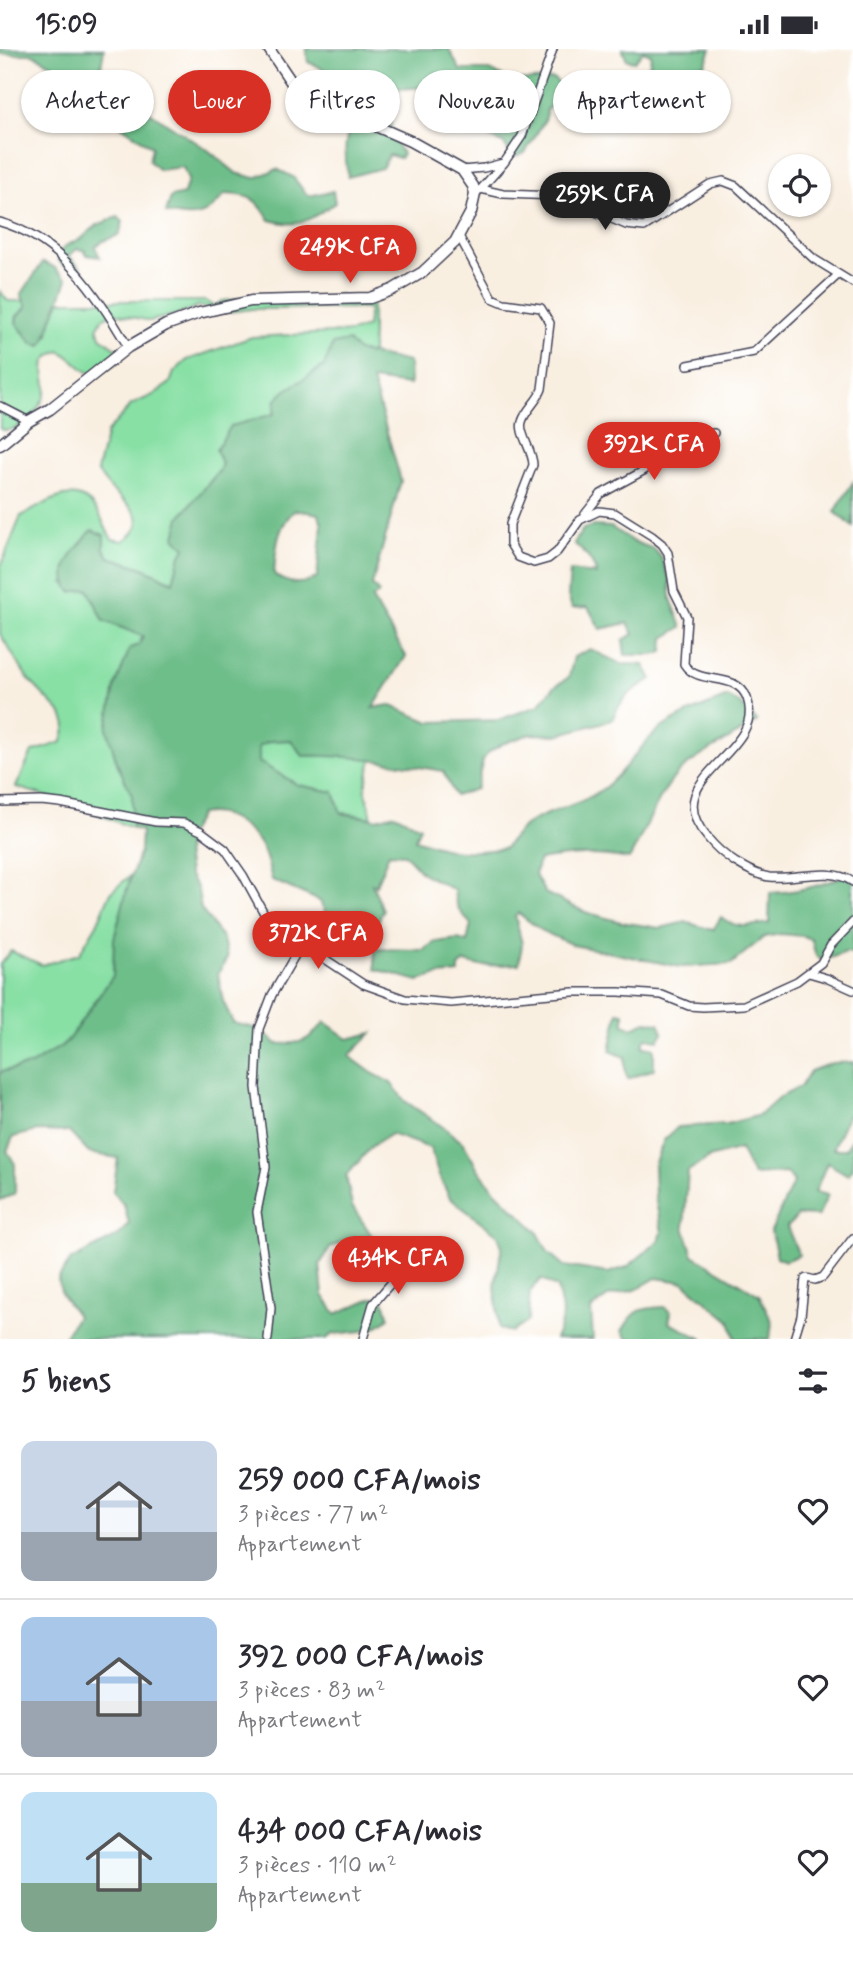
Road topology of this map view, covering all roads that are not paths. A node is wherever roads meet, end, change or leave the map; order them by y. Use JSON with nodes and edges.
{"nodes":[{"id":1,"x":269,"y":49,"type":"edge"},
{"id":2,"x":553,"y":49,"type":"edge"},
{"id":3,"x":504,"y":163,"type":"junction"},
{"id":4,"x":462,"y":170,"type":"junction"},
{"id":5,"x":478,"y":191,"type":"junction"},
{"id":6,"x":0,"y":222,"type":"edge"},
{"id":7,"x":459,"y":236,"type":"junction"},
{"id":8,"x":838,"y":275,"type":"junction"},
{"id":9,"x":853,"y":283,"type":"edge"},
{"id":10,"x":128,"y":347,"type":"junction"},
{"id":11,"x":688,"y":365,"type":"dead end"},
{"id":12,"x":0,"y":406,"type":"edge"},
{"id":13,"x":29,"y":421,"type":"junction"},
{"id":14,"x":715,"y":433,"type":"dead end"},
{"id":15,"x":0,"y":445,"type":"edge"},
{"id":16,"x":580,"y":520,"type":"junction"},
{"id":17,"x":0,"y":801,"type":"edge"},
{"id":18,"x":853,"y":882,"type":"edge"},
{"id":19,"x":853,"y":922,"type":"edge"},
{"id":20,"x":301,"y":945,"type":"junction"},
{"id":21,"x":821,"y":963,"type":"junction"},
{"id":22,"x":809,"y":973,"type":"junction"},
{"id":23,"x":826,"y":978,"type":"junction"},
{"id":24,"x":853,"y":991,"type":"edge"},
{"id":25,"x":853,"y":1238,"type":"edge"},
{"id":26,"x":434,"y":1254,"type":"dead end"},
{"id":27,"x":268,"y":1339,"type":"edge"},
{"id":28,"x":363,"y":1339,"type":"edge"},
{"id":29,"x":794,"y":1339,"type":"edge"}],
"edges":[{"from":1,"to":4,"type":"street"},
{"from":2,"to":3,"type":"street"},
{"from":3,"to":4,"type":"street"},
{"from":3,"to":5,"type":"street"},
{"from":4,"to":5,"type":"street"},
{"from":5,"to":7,"type":"street"},
{"from":5,"to":8,"type":"street"},
{"from":6,"to":10,"type":"street"},
{"from":7,"to":10,"type":"street"},
{"from":7,"to":16,"type":"street"},
{"from":8,"to":9,"type":"street"},
{"from":8,"to":11,"type":"street"},
{"from":10,"to":13,"type":"street"},
{"from":12,"to":13,"type":"street"},
{"from":13,"to":15,"type":"street"},
{"from":14,"to":16,"type":"street"},
{"from":16,"to":18,"type":"street"},
{"from":17,"to":20,"type":"street"},
{"from":19,"to":21,"type":"street"},
{"from":20,"to":22,"type":"street"},
{"from":20,"to":27,"type":"street"},
{"from":21,"to":22,"type":"street"},
{"from":21,"to":23,"type":"street"},
{"from":22,"to":23,"type":"street"},
{"from":23,"to":24,"type":"street"},
{"from":25,"to":29,"type":"street"},
{"from":26,"to":28,"type":"street"}]}
